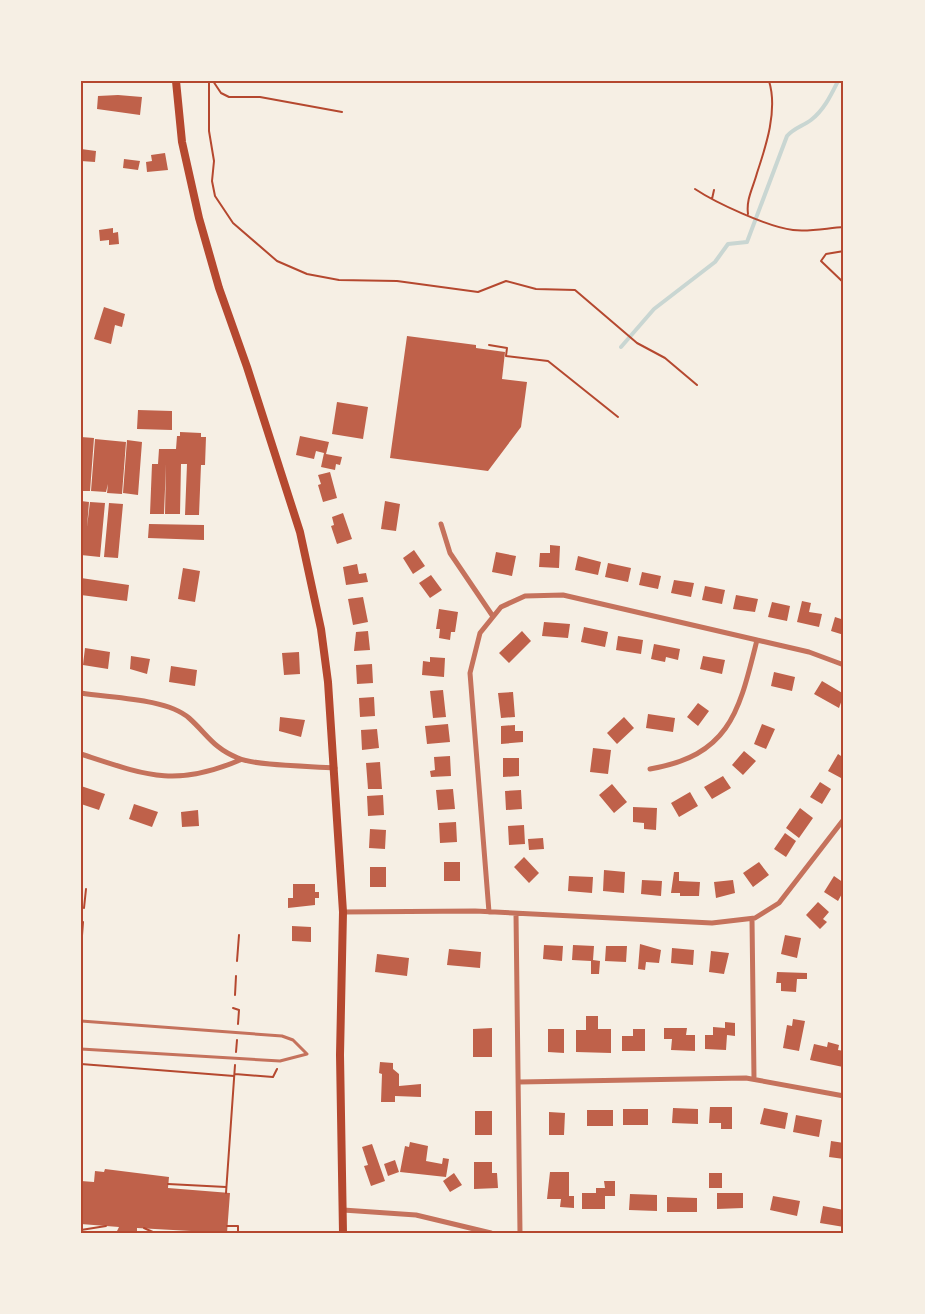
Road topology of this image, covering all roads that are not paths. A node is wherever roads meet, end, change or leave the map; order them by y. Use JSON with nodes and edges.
{"nodes":[{"id":1,"x":176,"y":81,"type":"edge"},
{"id":2,"x":441,"y":524,"type":"dead end"},
{"id":3,"x":492,"y":615,"type":"junction"},
{"id":4,"x":757,"y":640,"type":"junction"},
{"id":5,"x":844,"y":665,"type":"edge"},
{"id":6,"x":81,"y":693,"type":"edge"},
{"id":7,"x":81,"y":754,"type":"edge"},
{"id":8,"x":240,"y":760,"type":"junction"},
{"id":9,"x":334,"y":768,"type":"junction"},
{"id":10,"x":650,"y":769,"type":"dead end"},
{"id":11,"x":844,"y":819,"type":"edge"},
{"id":12,"x":343,"y":912,"type":"junction"},
{"id":13,"x":489,"y":912,"type":"junction"},
{"id":14,"x":516,"y":914,"type":"junction"},
{"id":15,"x":752,"y":919,"type":"junction"},
{"id":16,"x":81,"y":1021,"type":"edge"},
{"id":17,"x":81,"y":1049,"type":"edge"},
{"id":18,"x":754,"y":1078,"type":"junction"},
{"id":19,"x":519,"y":1082,"type":"junction"},
{"id":20,"x":844,"y":1096,"type":"edge"},
{"id":21,"x":343,"y":1210,"type":"junction"},
{"id":22,"x":343,"y":1233,"type":"edge"},
{"id":23,"x":491,"y":1233,"type":"edge"},
{"id":24,"x":520,"y":1233,"type":"edge"}],
"edges":[{"from":1,"to":9,"type":"main road"},
{"from":2,"to":3,"type":"street"},
{"from":3,"to":4,"type":"street"},
{"from":3,"to":13,"type":"street"},
{"from":4,"to":5,"type":"street"},
{"from":4,"to":10,"type":"street"},
{"from":6,"to":8,"type":"street"},
{"from":7,"to":8,"type":"street"},
{"from":8,"to":9,"type":"street"},
{"from":9,"to":12,"type":"main road"},
{"from":11,"to":15,"type":"street"},
{"from":12,"to":13,"type":"street"},
{"from":12,"to":21,"type":"main road"},
{"from":13,"to":14,"type":"street"},
{"from":14,"to":15,"type":"street"},
{"from":14,"to":19,"type":"street"},
{"from":15,"to":18,"type":"street"},
{"from":16,"to":17,"type":"lane"},
{"from":18,"to":19,"type":"street"},
{"from":18,"to":20,"type":"street"},
{"from":19,"to":24,"type":"street"},
{"from":21,"to":22,"type":"main road"},
{"from":21,"to":23,"type":"street"}]}
